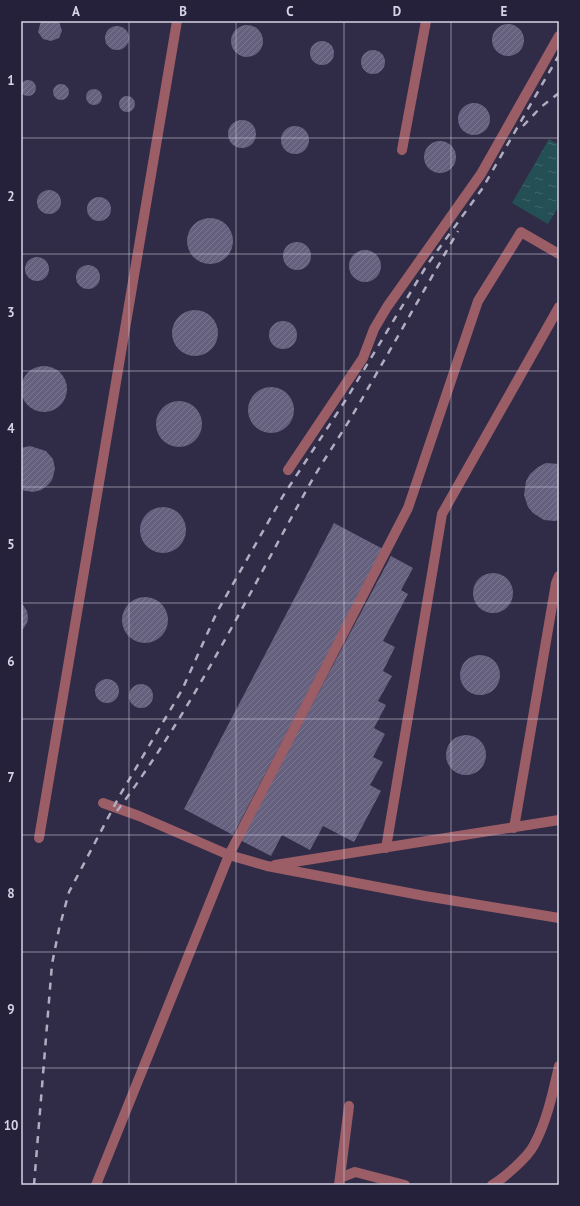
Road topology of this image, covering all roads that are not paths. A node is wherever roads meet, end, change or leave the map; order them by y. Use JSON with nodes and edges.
{"nodes":[{"id":1,"x":177,"y":21,"type":"edge"},
{"id":2,"x":426,"y":21,"type":"edge"},
{"id":3,"x":559,"y":36,"type":"edge"},
{"id":4,"x":402,"y":150,"type":"dead end"},
{"id":5,"x":559,"y":254,"type":"edge"},
{"id":6,"x":559,"y":307,"type":"edge"},
{"id":7,"x":288,"y":470,"type":"dead end"},
{"id":8,"x":559,"y":576,"type":"edge"},
{"id":9,"x":103,"y":803,"type":"dead end"},
{"id":10,"x":559,"y":820,"type":"edge"},
{"id":11,"x":514,"y":828,"type":"junction"},
{"id":12,"x":39,"y":838,"type":"dead end"},
{"id":13,"x":386,"y":848,"type":"junction"},
{"id":14,"x":229,"y":855,"type":"junction"},
{"id":15,"x":267,"y":866,"type":"junction"},
{"id":16,"x":559,"y":918,"type":"edge"},
{"id":17,"x":559,"y":1066,"type":"edge"},
{"id":18,"x":349,"y":1106,"type":"dead end"},
{"id":19,"x":340,"y":1182,"type":"edge"},
{"id":20,"x":96,"y":1185,"type":"edge"},
{"id":21,"x":405,"y":1185,"type":"edge"},
{"id":22,"x":492,"y":1185,"type":"edge"}],
"edges":[{"from":1,"to":12,"type":"lane"},
{"from":2,"to":4,"type":"lane"},
{"from":3,"to":7,"type":"lane"},
{"from":5,"to":14,"type":"lane"},
{"from":6,"to":13,"type":"lane"},
{"from":8,"to":11,"type":"lane"},
{"from":9,"to":14,"type":"lane"},
{"from":10,"to":11,"type":"lane"},
{"from":11,"to":13,"type":"lane"},
{"from":13,"to":15,"type":"lane"},
{"from":14,"to":15,"type":"lane"},
{"from":14,"to":20,"type":"lane"},
{"from":15,"to":16,"type":"lane"},
{"from":17,"to":22,"type":"lane"},
{"from":18,"to":19,"type":"lane"},
{"from":19,"to":21,"type":"lane"}]}
